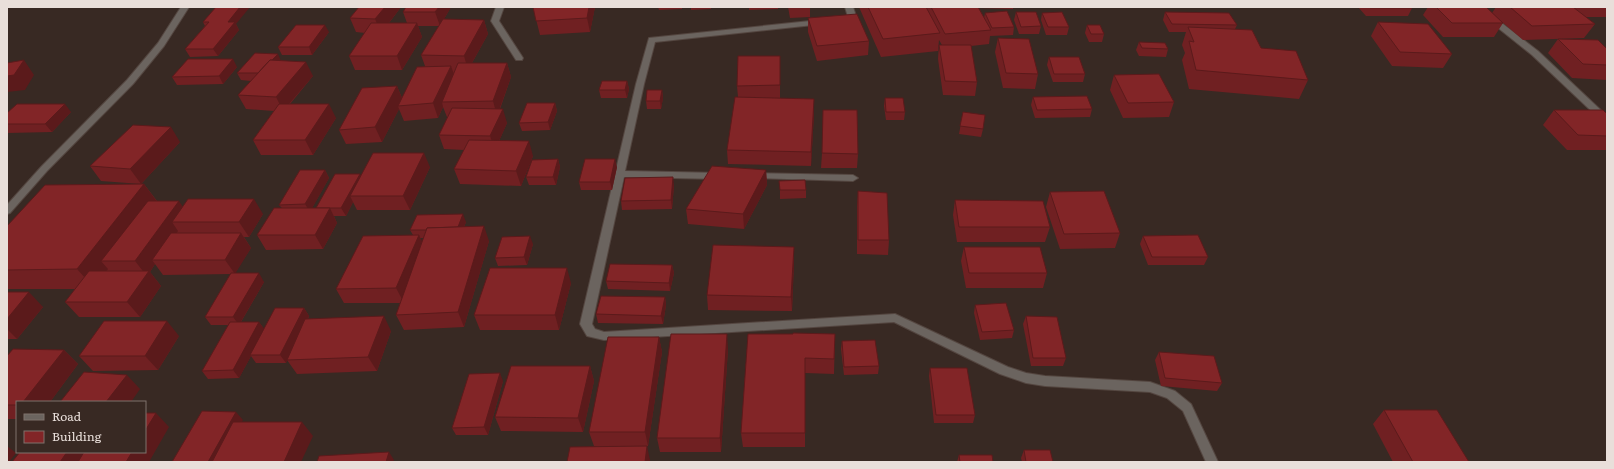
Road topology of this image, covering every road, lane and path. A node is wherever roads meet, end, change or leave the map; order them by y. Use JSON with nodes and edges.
{"nodes":[{"id":1,"x":185,"y":7,"type":"edge"},
{"id":2,"x":500,"y":7,"type":"edge"},
{"id":3,"x":849,"y":7,"type":"edge"},
{"id":4,"x":1476,"y":7,"type":"edge"},
{"id":5,"x":519,"y":58,"type":"dead end"},
{"id":6,"x":1607,"y":121,"type":"edge"},
{"id":7,"x":620,"y":174,"type":"junction"},
{"id":8,"x":729,"y":176,"type":"edge"},
{"id":9,"x":744,"y":176,"type":"edge"},
{"id":10,"x":853,"y":178,"type":"dead end"},
{"id":11,"x":7,"y":211,"type":"edge"},
{"id":12,"x":1212,"y":462,"type":"edge"}],
"edges":[{"from":1,"to":11,"type":"street"},
{"from":2,"to":5,"type":"street"},
{"from":3,"to":7,"type":"street"},
{"from":4,"to":6,"type":"street"},
{"from":7,"to":8,"type":"street"},
{"from":7,"to":12,"type":"street"},
{"from":9,"to":10,"type":"street"}]}
